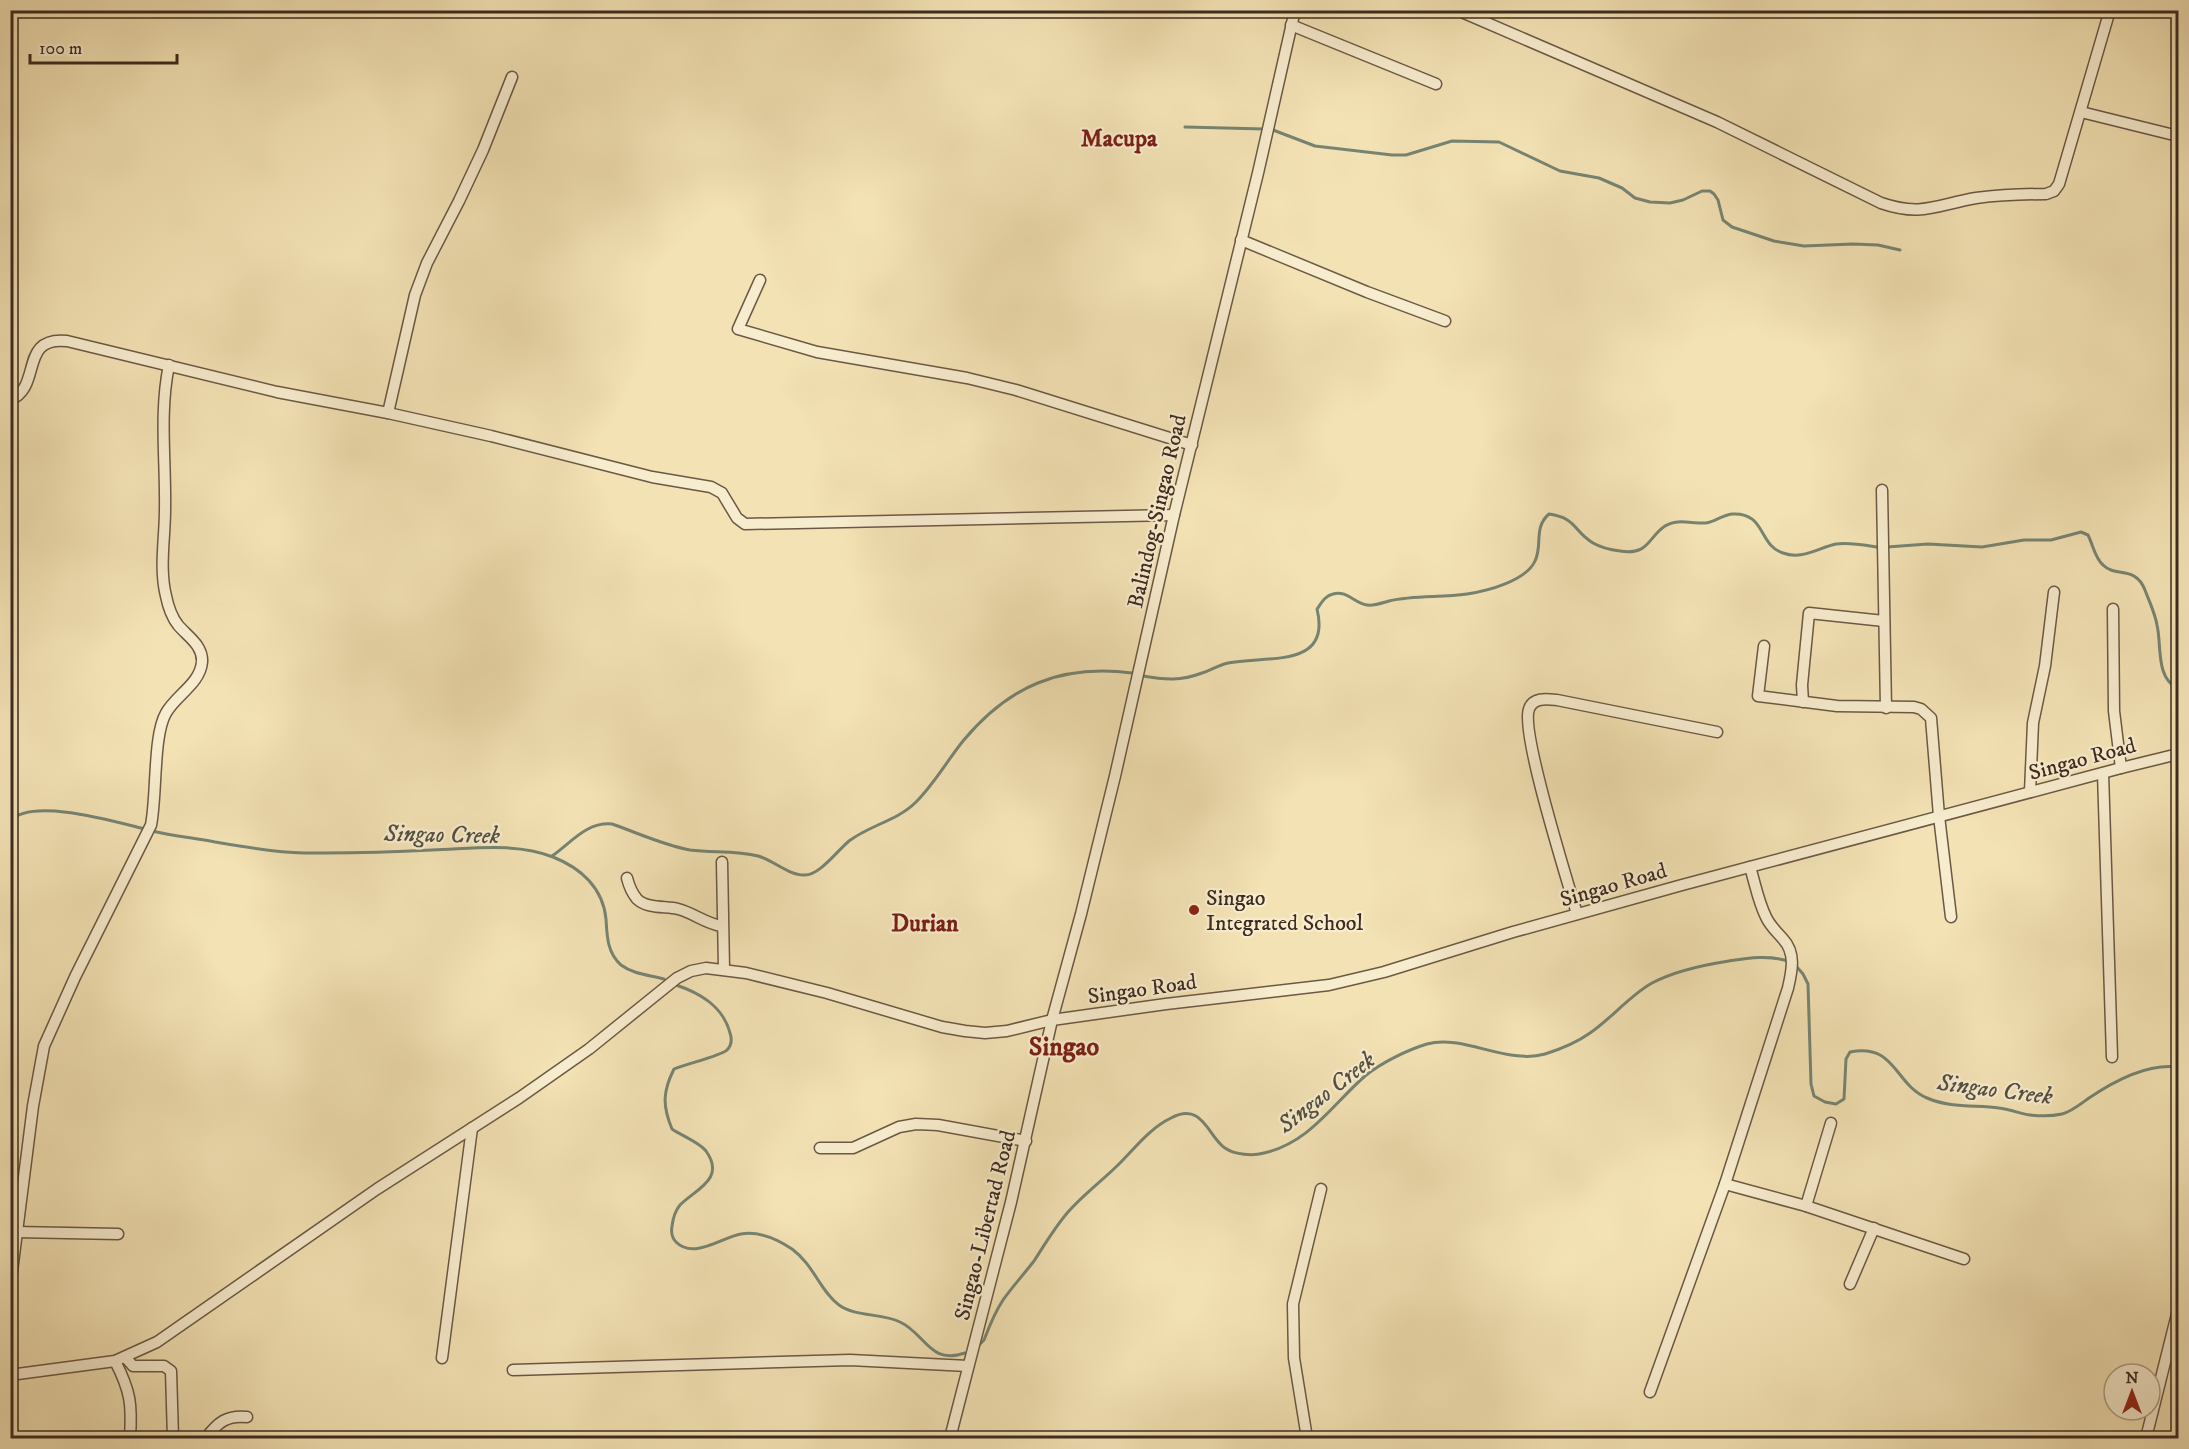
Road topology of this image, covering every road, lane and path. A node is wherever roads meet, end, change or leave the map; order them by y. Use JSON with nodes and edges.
{"nodes":[{"id":1,"x":1295,"y":10,"type":"edge"},
{"id":2,"x":1457,"y":10,"type":"edge"},
{"id":3,"x":2110,"y":10,"type":"edge"},
{"id":4,"x":1291,"y":25,"type":"junction"},
{"id":5,"x":512,"y":77,"type":"dead end"},
{"id":6,"x":1436,"y":84,"type":"dead end"},
{"id":7,"x":2080,"y":112,"type":"junction"},
{"id":8,"x":2178,"y":136,"type":"edge"},
{"id":9,"x":1241,"y":240,"type":"junction"},
{"id":10,"x":760,"y":280,"type":"dead end"},
{"id":11,"x":1445,"y":321,"type":"dead end"},
{"id":12,"x":170,"y":365,"type":"junction"},
{"id":13,"x":10,"y":400,"type":"edge"},
{"id":14,"x":388,"y":413,"type":"junction"},
{"id":15,"x":1192,"y":445,"type":"junction"},
{"id":16,"x":1882,"y":490,"type":"dead end"},
{"id":17,"x":1174,"y":515,"type":"junction"},
{"id":18,"x":2054,"y":592,"type":"dead end"},
{"id":19,"x":2113,"y":609,"type":"dead end"},
{"id":20,"x":1884,"y":621,"type":"junction"},
{"id":21,"x":1764,"y":646,"type":"dead end"},
{"id":22,"x":1803,"y":702,"type":"junction"},
{"id":23,"x":1886,"y":708,"type":"junction"},
{"id":24,"x":1717,"y":732,"type":"dead end"},
{"id":25,"x":2178,"y":754,"type":"edge"},
{"id":26,"x":2121,"y":768,"type":"junction"},
{"id":27,"x":2103,"y":772,"type":"junction"},
{"id":28,"x":2030,"y":792,"type":"junction"},
{"id":29,"x":1940,"y":816,"type":"junction"},
{"id":30,"x":722,"y":862,"type":"dead end"},
{"id":31,"x":1750,"y":867,"type":"junction"},
{"id":32,"x":627,"y":878,"type":"dead end"},
{"id":33,"x":1577,"y":914,"type":"junction"},
{"id":34,"x":1951,"y":917,"type":"dead end"},
{"id":35,"x":722,"y":926,"type":"junction"},
{"id":36,"x":724,"y":969,"type":"junction"},
{"id":37,"x":1052,"y":1020,"type":"junction"},
{"id":38,"x":2112,"y":1057,"type":"dead end"},
{"id":39,"x":1831,"y":1124,"type":"dead end"},
{"id":40,"x":472,"y":1128,"type":"junction"},
{"id":41,"x":1026,"y":1142,"type":"junction"},
{"id":42,"x":820,"y":1148,"type":"dead end"},
{"id":43,"x":1725,"y":1184,"type":"junction"},
{"id":44,"x":1321,"y":1189,"type":"dead end"},
{"id":45,"x":1806,"y":1206,"type":"junction"},
{"id":46,"x":1874,"y":1228,"type":"junction"},
{"id":47,"x":16,"y":1232,"type":"junction"},
{"id":48,"x":118,"y":1234,"type":"dead end"},
{"id":49,"x":1964,"y":1259,"type":"dead end"},
{"id":50,"x":1850,"y":1284,"type":"dead end"},
{"id":51,"x":10,"y":1287,"type":"edge"},
{"id":52,"x":2178,"y":1310,"type":"edge"},
{"id":53,"x":442,"y":1358,"type":"dead end"},
{"id":54,"x":121,"y":1360,"type":"junction"},
{"id":55,"x":968,"y":1366,"type":"junction"},
{"id":56,"x":513,"y":1370,"type":"dead end"},
{"id":57,"x":10,"y":1375,"type":"edge"},
{"id":58,"x":1650,"y":1392,"type":"dead end"},
{"id":59,"x":247,"y":1417,"type":"dead end"},
{"id":60,"x":130,"y":1438,"type":"edge"},
{"id":61,"x":172,"y":1438,"type":"edge"},
{"id":62,"x":206,"y":1438,"type":"edge"},
{"id":63,"x":950,"y":1438,"type":"edge"},
{"id":64,"x":1307,"y":1438,"type":"edge"},
{"id":65,"x":2146,"y":1438,"type":"edge"}],
"edges":[{"from":1,"to":4,"type":"street","name":"Balindog-Singao Road"},
{"from":2,"to":7,"type":"street"},
{"from":3,"to":7,"type":"street"},
{"from":4,"to":6,"type":"street"},
{"from":4,"to":9,"type":"street","name":"Balindog-Singao Road"},
{"from":5,"to":14,"type":"street"},
{"from":7,"to":8,"type":"street"},
{"from":9,"to":11,"type":"street"},
{"from":9,"to":15,"type":"street","name":"Balindog-Singao Road"},
{"from":10,"to":15,"type":"street"},
{"from":12,"to":13,"type":"street"},
{"from":12,"to":14,"type":"street"},
{"from":12,"to":47,"type":"street"},
{"from":14,"to":17,"type":"street"},
{"from":15,"to":17,"type":"street","name":"Balindog-Singao Road"},
{"from":16,"to":20,"type":"street"},
{"from":17,"to":37,"type":"street","name":"Balindog-Singao Road"},
{"from":18,"to":28,"type":"street"},
{"from":19,"to":26,"type":"street"},
{"from":20,"to":22,"type":"street"},
{"from":20,"to":23,"type":"street"},
{"from":21,"to":22,"type":"street"},
{"from":22,"to":23,"type":"street"},
{"from":23,"to":29,"type":"street"},
{"from":24,"to":33,"type":"street"},
{"from":25,"to":26,"type":"street","name":"Singao Road"},
{"from":26,"to":27,"type":"street","name":"Singao Road"},
{"from":27,"to":28,"type":"street","name":"Singao Road"},
{"from":27,"to":38,"type":"street"},
{"from":28,"to":29,"type":"street","name":"Singao Road"},
{"from":29,"to":31,"type":"street","name":"Singao Road"},
{"from":29,"to":34,"type":"street"},
{"from":30,"to":35,"type":"street"},
{"from":31,"to":33,"type":"street","name":"Singao Road"},
{"from":31,"to":43,"type":"street"},
{"from":32,"to":35,"type":"street"},
{"from":33,"to":37,"type":"street","name":"Singao Road"},
{"from":35,"to":36,"type":"street"},
{"from":36,"to":37,"type":"street","name":"Singao Road"},
{"from":36,"to":40,"type":"street","name":"Singao Road"},
{"from":37,"to":41,"type":"street","name":"Singao-Libertad Road"},
{"from":39,"to":45,"type":"street"},
{"from":40,"to":53,"type":"street"},
{"from":40,"to":54,"type":"street","name":"Singao Road"},
{"from":41,"to":42,"type":"street"},
{"from":41,"to":55,"type":"street","name":"Singao-Libertad Road"},
{"from":43,"to":45,"type":"street"},
{"from":43,"to":58,"type":"street"},
{"from":44,"to":64,"type":"street"},
{"from":45,"to":46,"type":"street"},
{"from":46,"to":49,"type":"street"},
{"from":46,"to":50,"type":"street"},
{"from":47,"to":48,"type":"street"},
{"from":47,"to":51,"type":"street"},
{"from":52,"to":65,"type":"street"},
{"from":54,"to":57,"type":"street"},
{"from":54,"to":60,"type":"street"},
{"from":54,"to":61,"type":"street"},
{"from":55,"to":56,"type":"street"},
{"from":55,"to":63,"type":"street","name":"Singao-Libertad Road"},
{"from":59,"to":62,"type":"street"}]}
